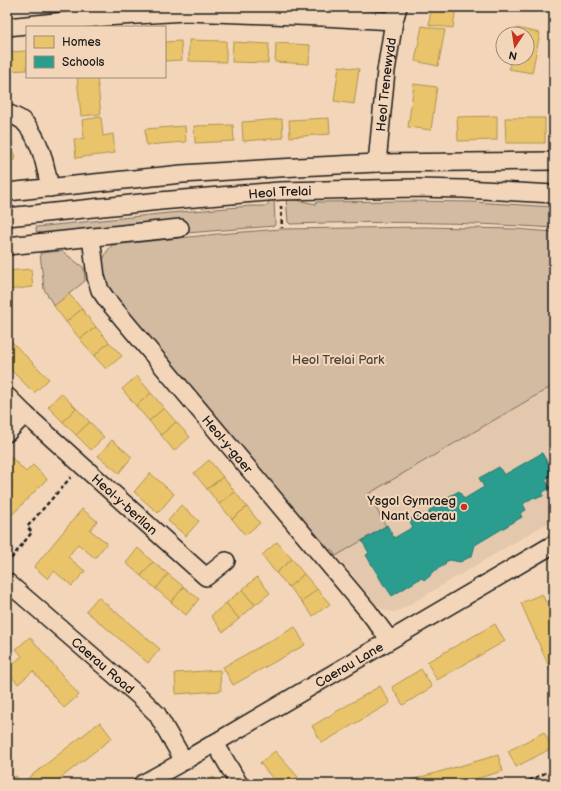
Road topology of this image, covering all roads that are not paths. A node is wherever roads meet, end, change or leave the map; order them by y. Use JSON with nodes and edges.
{"nodes":[{"id":1,"x":396,"y":14,"type":"edge"},
{"id":2,"x":7,"y":27,"type":"edge"},
{"id":3,"x":7,"y":113,"type":"edge"},
{"id":4,"x":554,"y":161,"type":"edge"},
{"id":5,"x":377,"y":163,"type":"junction"},
{"id":6,"x":50,"y":188,"type":"junction"},
{"id":7,"x":7,"y":192,"type":"edge"},
{"id":8,"x":554,"y":194,"type":"edge"},
{"id":9,"x":7,"y":217,"type":"edge"},
{"id":10,"x":180,"y":228,"type":"dead end"},
{"id":11,"x":91,"y":237,"type":"junction"},
{"id":12,"x":7,"y":246,"type":"edge"},
{"id":13,"x":7,"y":396,"type":"edge"},
{"id":14,"x":25,"y":414,"type":"junction"},
{"id":15,"x":7,"y":432,"type":"edge"},
{"id":16,"x":553,"y":548,"type":"edge"},
{"id":17,"x":226,"y":561,"type":"dead end"},
{"id":18,"x":7,"y":582,"type":"edge"},
{"id":19,"x":389,"y":640,"type":"junction"},
{"id":20,"x":215,"y":743,"type":"junction"},
{"id":21,"x":184,"y":761,"type":"junction"},
{"id":22,"x":142,"y":784,"type":"edge"},
{"id":23,"x":239,"y":784,"type":"edge"}],
"edges":[{"from":1,"to":2,"type":"street"},
{"from":1,"to":5,"type":"street","name":"Heol Trenewydd"},
{"from":3,"to":6,"type":"street"},
{"from":4,"to":5,"type":"street","name":"Heol Trelai"},
{"from":5,"to":6,"type":"street","name":"Heol Trelai"},
{"from":6,"to":7,"type":"street","name":"Heol Trelai"},
{"from":8,"to":9,"type":"street","name":"Heol Trelai"},
{"from":10,"to":11,"type":"street"},
{"from":11,"to":12,"type":"street"},
{"from":11,"to":19,"type":"street","name":"Heol-y-gaer"},
{"from":13,"to":14,"type":"street","name":"Heol-y-berllan"},
{"from":14,"to":15,"type":"street"},
{"from":14,"to":17,"type":"street","name":"Heol-y-berllan"},
{"from":16,"to":19,"type":"street","name":"Caerau Lane"},
{"from":18,"to":21,"type":"street","name":"Caerau Road"},
{"from":19,"to":20,"type":"street","name":"Caerau Lane"},
{"from":20,"to":21,"type":"street","name":"Caerau Lane"},
{"from":20,"to":23,"type":"street"},
{"from":21,"to":22,"type":"street","name":"Caerau Lane"}]}
